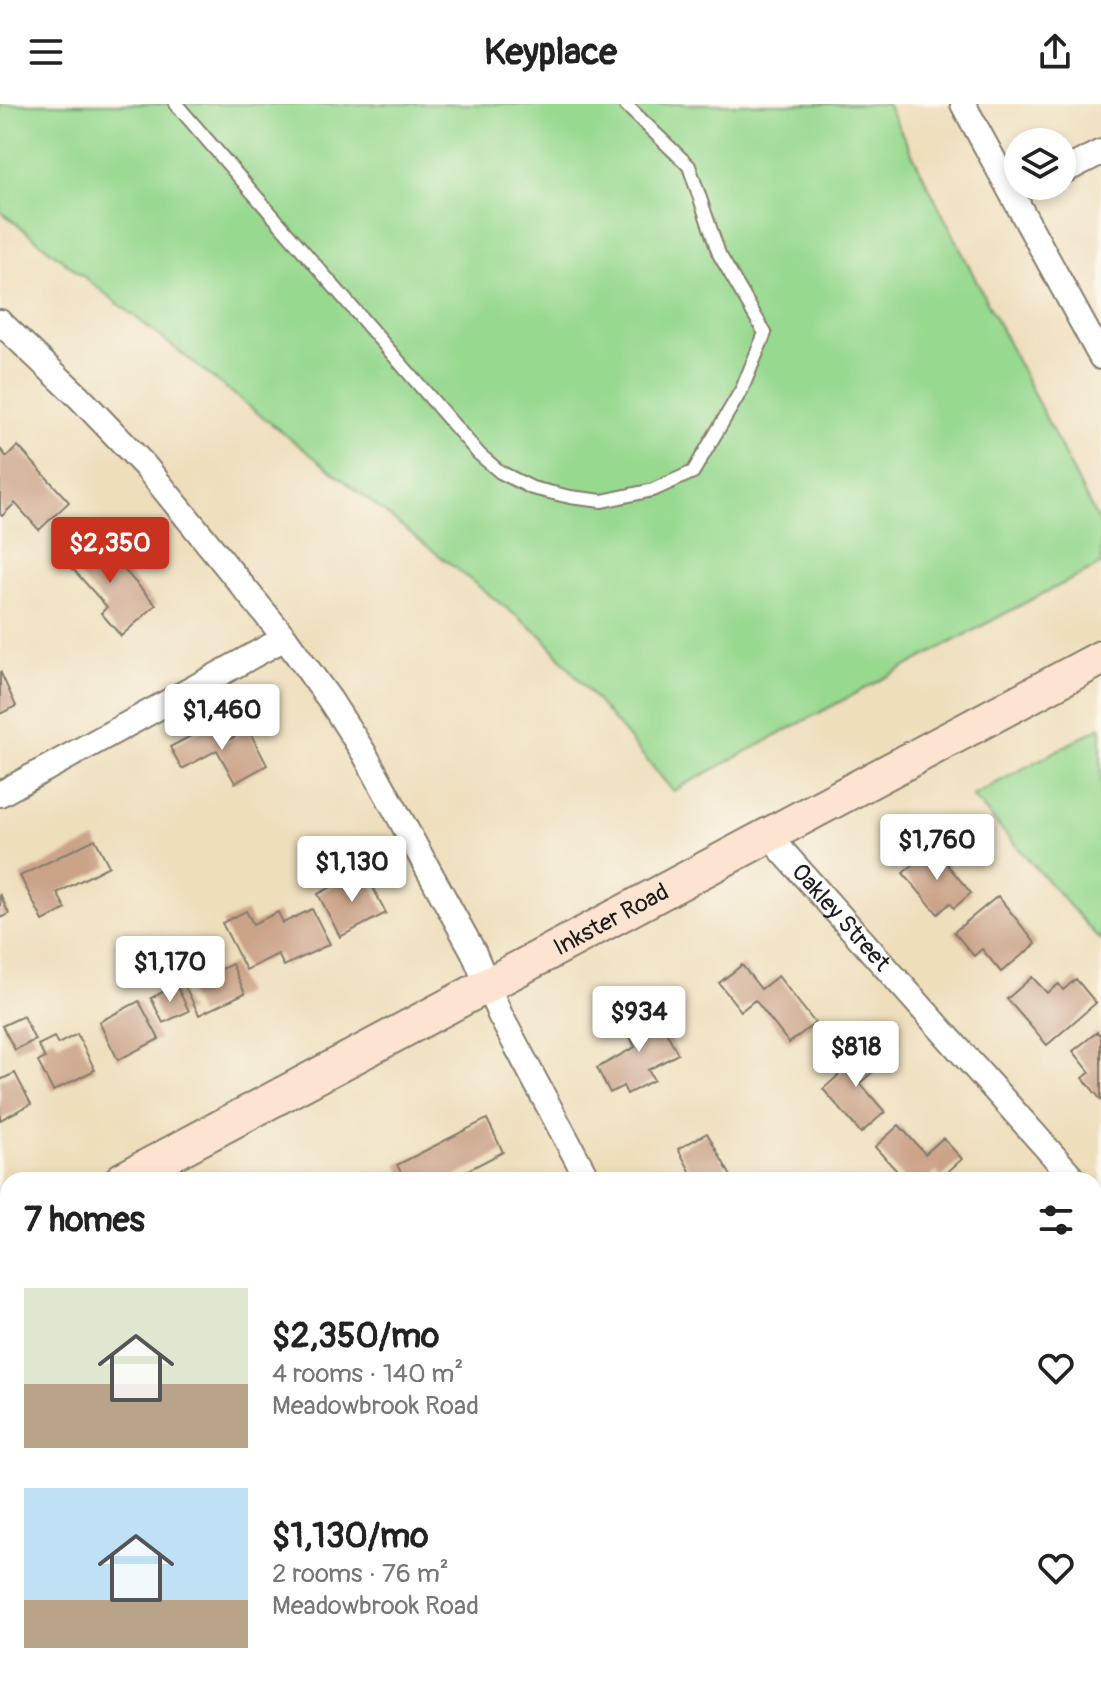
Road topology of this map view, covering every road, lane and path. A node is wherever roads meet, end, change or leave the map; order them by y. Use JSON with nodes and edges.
{"nodes":[{"id":1,"x":176,"y":104,"type":"edge"},
{"id":2,"x":625,"y":104,"type":"edge"},
{"id":3,"x":963,"y":104,"type":"edge"},
{"id":4,"x":1101,"y":152,"type":"edge"},
{"id":5,"x":1004,"y":162,"type":"edge"},
{"id":6,"x":1076,"y":165,"type":"edge"},
{"id":7,"x":1029,"y":200,"type":"edge"},
{"id":8,"x":0,"y":322,"type":"edge"},
{"id":9,"x":1101,"y":357,"type":"edge"},
{"id":10,"x":285,"y":638,"type":"junction"},
{"id":11,"x":1101,"y":658,"type":"edge"},
{"id":12,"x":0,"y":794,"type":"edge"},
{"id":13,"x":768,"y":835,"type":"junction"},
{"id":14,"x":489,"y":984,"type":"junction"},
{"id":15,"x":137,"y":1172,"type":"edge"},
{"id":16,"x":584,"y":1172,"type":"edge"},
{"id":17,"x":1068,"y":1172,"type":"edge"}],
"edges":[{"from":1,"to":2,"type":"lane"},
{"from":3,"to":5,"type":"street"},
{"from":4,"to":6,"type":"street"},
{"from":7,"to":9,"type":"street"},
{"from":8,"to":10,"type":"street"},
{"from":10,"to":12,"type":"street"},
{"from":10,"to":14,"type":"street"},
{"from":11,"to":13,"type":"main road","name":"Inkster Road"},
{"from":13,"to":14,"type":"main road","name":"Inkster Road"},
{"from":13,"to":17,"type":"street","name":"Oakley Street"},
{"from":14,"to":15,"type":"main road","name":"Inkster Road"},
{"from":14,"to":16,"type":"street"}]}
